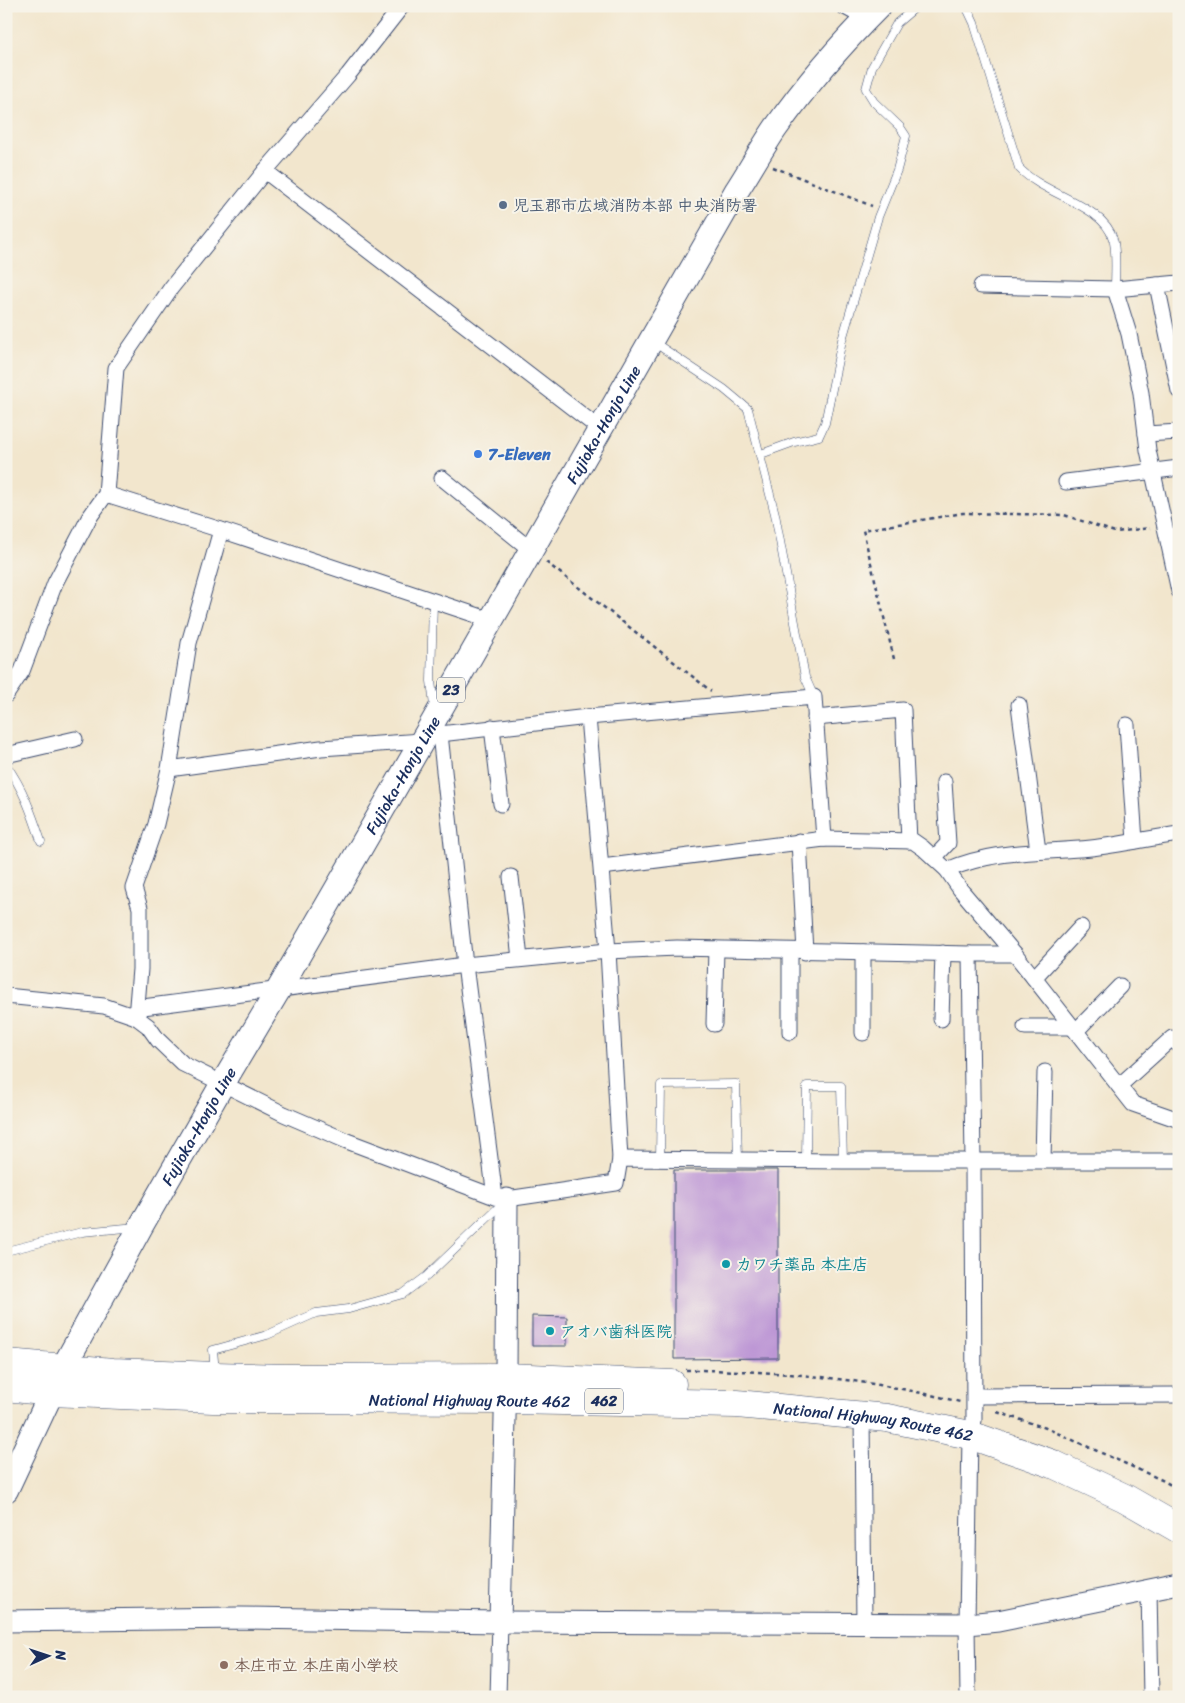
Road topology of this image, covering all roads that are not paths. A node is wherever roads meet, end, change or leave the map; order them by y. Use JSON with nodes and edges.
{"nodes":[{"id":1,"x":402,"y":6,"type":"edge"},
{"id":2,"x":843,"y":6,"type":"edge"},
{"id":3,"x":917,"y":6,"type":"edge"},
{"id":4,"x":966,"y":6,"type":"edge"},
{"id":5,"x":873,"y":13,"type":"edge"},
{"id":6,"x":265,"y":171,"type":"junction"},
{"id":7,"x":1179,"y":283,"type":"edge"},
{"id":8,"x":1157,"y":285,"type":"junction"},
{"id":9,"x":982,"y":286,"type":"dead end"},
{"id":10,"x":1115,"y":289,"type":"junction"},
{"id":11,"x":651,"y":340,"type":"junction"},
{"id":12,"x":1179,"y":391,"type":"edge"},
{"id":13,"x":600,"y":429,"type":"junction"},
{"id":14,"x":1179,"y":432,"type":"edge"},
{"id":15,"x":1146,"y":434,"type":"junction"},
{"id":16,"x":761,"y":454,"type":"junction"},
{"id":17,"x":1179,"y":468,"type":"edge"},
{"id":18,"x":1153,"y":471,"type":"junction"},
{"id":19,"x":442,"y":478,"type":"dead end"},
{"id":20,"x":1066,"y":482,"type":"dead end"},
{"id":21,"x":106,"y":494,"type":"junction"},
{"id":22,"x":221,"y":530,"type":"junction"},
{"id":23,"x":531,"y":550,"type":"junction"},
{"id":24,"x":1179,"y":591,"type":"edge"},
{"id":25,"x":433,"y":601,"type":"junction"},
{"id":26,"x":491,"y":620,"type":"junction"},
{"id":27,"x":6,"y":695,"type":"edge"},
{"id":28,"x":814,"y":697,"type":"junction"},
{"id":29,"x":1019,"y":705,"type":"dead end"},
{"id":30,"x":588,"y":717,"type":"junction"},
{"id":31,"x":815,"y":718,"type":"junction"},
{"id":32,"x":1127,"y":725,"type":"dead end"},
{"id":33,"x":492,"y":727,"type":"junction"},
{"id":34,"x":432,"y":730,"type":"junction"},
{"id":35,"x":75,"y":739,"type":"dead end"},
{"id":36,"x":6,"y":755,"type":"edge"},
{"id":37,"x":6,"y":765,"type":"edge"},
{"id":38,"x":169,"y":769,"type":"junction"},
{"id":39,"x":944,"y":782,"type":"dead end"},
{"id":40,"x":501,"y":804,"type":"dead end"},
{"id":41,"x":1179,"y":834,"type":"edge"},
{"id":42,"x":824,"y":839,"type":"junction"},
{"id":43,"x":41,"y":841,"type":"dead end"},
{"id":44,"x":909,"y":841,"type":"junction"},
{"id":45,"x":1135,"y":841,"type":"junction"},
{"id":46,"x":799,"y":842,"type":"junction"},
{"id":47,"x":1038,"y":851,"type":"junction"},
{"id":48,"x":934,"y":858,"type":"junction"},
{"id":49,"x":602,"y":867,"type":"junction"},
{"id":50,"x":947,"y":870,"type":"junction"},
{"id":51,"x":511,"y":878,"type":"dead end"},
{"id":52,"x":1081,"y":927,"type":"dead end"},
{"id":53,"x":716,"y":950,"type":"junction"},
{"id":54,"x":608,"y":951,"type":"junction"},
{"id":55,"x":790,"y":952,"type":"junction"},
{"id":56,"x":805,"y":952,"type":"junction"},
{"id":57,"x":863,"y":952,"type":"junction"},
{"id":58,"x":943,"y":953,"type":"junction"},
{"id":59,"x":970,"y":954,"type":"junction"},
{"id":60,"x":1015,"y":954,"type":"junction"},
{"id":61,"x":520,"y":959,"type":"junction"},
{"id":62,"x":466,"y":965,"type":"junction"},
{"id":63,"x":1034,"y":978,"type":"junction"},
{"id":64,"x":1120,"y":986,"type":"dead end"},
{"id":65,"x":279,"y":989,"type":"junction"},
{"id":66,"x":6,"y":996,"type":"edge"},
{"id":67,"x":136,"y":1017,"type":"junction"},
{"id":68,"x":941,"y":1019,"type":"dead end"},
{"id":69,"x":714,"y":1024,"type":"dead end"},
{"id":70,"x":1025,"y":1027,"type":"dead end"},
{"id":71,"x":1075,"y":1029,"type":"junction"},
{"id":72,"x":790,"y":1032,"type":"dead end"},
{"id":73,"x":863,"y":1033,"type":"dead end"},
{"id":74,"x":1179,"y":1045,"type":"edge"},
{"id":75,"x":1045,"y":1072,"type":"dead end"},
{"id":76,"x":222,"y":1083,"type":"junction"},
{"id":77,"x":1119,"y":1086,"type":"junction"},
{"id":78,"x":1179,"y":1120,"type":"edge"},
{"id":79,"x":620,"y":1159,"type":"junction"},
{"id":80,"x":660,"y":1160,"type":"junction"},
{"id":81,"x":738,"y":1160,"type":"junction"},
{"id":82,"x":806,"y":1160,"type":"junction"},
{"id":83,"x":1179,"y":1160,"type":"edge"},
{"id":84,"x":842,"y":1161,"type":"junction"},
{"id":85,"x":973,"y":1161,"type":"junction"},
{"id":86,"x":1043,"y":1161,"type":"junction"},
{"id":87,"x":501,"y":1198,"type":"junction"},
{"id":88,"x":141,"y":1226,"type":"junction"},
{"id":89,"x":6,"y":1251,"type":"edge"},
{"id":90,"x":6,"y":1363,"type":"edge"},
{"id":91,"x":63,"y":1368,"type":"junction"},
{"id":92,"x":215,"y":1376,"type":"junction"},
{"id":93,"x":6,"y":1387,"type":"edge"},
{"id":94,"x":505,"y":1388,"type":"junction"},
{"id":95,"x":51,"y":1392,"type":"junction"},
{"id":96,"x":1179,"y":1396,"type":"edge"},
{"id":97,"x":862,"y":1415,"type":"junction"},
{"id":98,"x":973,"y":1417,"type":"junction"},
{"id":99,"x":6,"y":1490,"type":"edge"},
{"id":100,"x":1179,"y":1507,"type":"edge"},
{"id":101,"x":1179,"y":1529,"type":"edge"},
{"id":102,"x":1179,"y":1584,"type":"edge"},
{"id":103,"x":1149,"y":1590,"type":"junction"},
{"id":104,"x":6,"y":1621,"type":"edge"},
{"id":105,"x":500,"y":1622,"type":"junction"},
{"id":106,"x":967,"y":1624,"type":"junction"},
{"id":107,"x":864,"y":1625,"type":"junction"},
{"id":108,"x":498,"y":1697,"type":"edge"},
{"id":109,"x":968,"y":1697,"type":"edge"},
{"id":110,"x":1151,"y":1697,"type":"edge"}],
"edges":[{"from":1,"to":6,"type":"street"},
{"from":2,"to":5,"type":"street"},
{"from":3,"to":16,"type":"lane"},
{"from":4,"to":10,"type":"lane"},
{"from":5,"to":11,"type":"main road","name":"Fujioka-Honjo Line","number":"23"},
{"from":6,"to":13,"type":"street"},
{"from":6,"to":21,"type":"street"},
{"from":7,"to":8,"type":"street"},
{"from":8,"to":10,"type":"street"},
{"from":8,"to":12,"type":"street"},
{"from":9,"to":10,"type":"street"},
{"from":10,"to":15,"type":"street"},
{"from":11,"to":13,"type":"main road","name":"Fujioka-Honjo Line","number":"23"},
{"from":11,"to":16,"type":"lane"},
{"from":13,"to":23,"type":"main road","name":"Fujioka-Honjo Line","number":"23"},
{"from":14,"to":15,"type":"street"},
{"from":15,"to":18,"type":"street"},
{"from":16,"to":28,"type":"lane"},
{"from":17,"to":18,"type":"street"},
{"from":18,"to":20,"type":"street"},
{"from":18,"to":24,"type":"street"},
{"from":19,"to":23,"type":"street"},
{"from":21,"to":22,"type":"street"},
{"from":21,"to":27,"type":"street"},
{"from":22,"to":25,"type":"street"},
{"from":22,"to":38,"type":"street"},
{"from":23,"to":26,"type":"main road","name":"Fujioka-Honjo Line","number":"23"},
{"from":25,"to":26,"type":"street"},
{"from":25,"to":34,"type":"lane"},
{"from":26,"to":34,"type":"main road","name":"Fujioka-Honjo Line","number":"23"},
{"from":28,"to":30,"type":"street"},
{"from":28,"to":31,"type":"street"},
{"from":29,"to":47,"type":"street"},
{"from":30,"to":33,"type":"street"},
{"from":30,"to":49,"type":"street"},
{"from":31,"to":42,"type":"street"},
{"from":31,"to":44,"type":"street"},
{"from":32,"to":45,"type":"street"},
{"from":33,"to":34,"type":"street"},
{"from":33,"to":40,"type":"street"},
{"from":34,"to":38,"type":"street"},
{"from":34,"to":62,"type":"street"},
{"from":34,"to":65,"type":"main road","name":"Fujioka-Honjo Line","number":"23"},
{"from":35,"to":36,"type":"street"},
{"from":37,"to":43,"type":"lane"},
{"from":38,"to":67,"type":"street"},
{"from":39,"to":48,"type":"street"},
{"from":41,"to":45,"type":"street"},
{"from":42,"to":44,"type":"street"},
{"from":42,"to":46,"type":"street"},
{"from":44,"to":48,"type":"street"},
{"from":45,"to":47,"type":"street"},
{"from":46,"to":49,"type":"street"},
{"from":46,"to":56,"type":"street"},
{"from":47,"to":50,"type":"street"},
{"from":48,"to":50,"type":"street"},
{"from":49,"to":54,"type":"street"},
{"from":50,"to":60,"type":"street"},
{"from":51,"to":61,"type":"street"},
{"from":52,"to":63,"type":"street"},
{"from":53,"to":54,"type":"street"},
{"from":53,"to":55,"type":"street"},
{"from":53,"to":69,"type":"street"},
{"from":54,"to":61,"type":"street"},
{"from":54,"to":79,"type":"street"},
{"from":55,"to":56,"type":"street"},
{"from":55,"to":72,"type":"street"},
{"from":56,"to":57,"type":"street"},
{"from":57,"to":58,"type":"street"},
{"from":57,"to":73,"type":"street"},
{"from":58,"to":59,"type":"street"},
{"from":58,"to":68,"type":"street"},
{"from":59,"to":60,"type":"street"},
{"from":59,"to":85,"type":"street"},
{"from":60,"to":63,"type":"street"},
{"from":61,"to":62,"type":"street"},
{"from":62,"to":65,"type":"street"},
{"from":62,"to":87,"type":"street"},
{"from":63,"to":71,"type":"street"},
{"from":64,"to":71,"type":"street"},
{"from":65,"to":67,"type":"street"},
{"from":65,"to":76,"type":"main road","name":"Fujioka-Honjo Line","number":"23"},
{"from":66,"to":67,"type":"street"},
{"from":67,"to":76,"type":"street"},
{"from":70,"to":71,"type":"street"},
{"from":71,"to":77,"type":"street"},
{"from":74,"to":77,"type":"street"},
{"from":75,"to":86,"type":"street"},
{"from":76,"to":87,"type":"street"},
{"from":76,"to":88,"type":"main road","name":"Fujioka-Honjo Line","number":"23"},
{"from":77,"to":78,"type":"street"},
{"from":79,"to":80,"type":"street"},
{"from":79,"to":87,"type":"street"},
{"from":80,"to":81,"type":"street"},
{"from":80,"to":81,"type":"lane"},
{"from":81,"to":82,"type":"street"},
{"from":82,"to":84,"type":"street"},
{"from":82,"to":84,"type":"lane"},
{"from":83,"to":86,"type":"street"},
{"from":84,"to":85,"type":"street"},
{"from":85,"to":86,"type":"street"},
{"from":85,"to":98,"type":"street"},
{"from":87,"to":92,"type":"lane"},
{"from":87,"to":94,"type":"street"},
{"from":88,"to":89,"type":"lane"},
{"from":88,"to":91,"type":"main road","name":"Fujioka-Honjo Line","number":"23"},
{"from":90,"to":91,"type":"highway","name":"National Highway Route 462","number":"462"},
{"from":91,"to":92,"type":"highway","name":"National Highway Route 462","number":"462"},
{"from":91,"to":95,"type":"main road","name":"Fujioka-Honjo Line","number":"23"},
{"from":92,"to":94,"type":"highway","name":"National Highway Route 462","number":"462"},
{"from":93,"to":95,"type":"highway","name":"National Highway Route 462","number":"462"},
{"from":94,"to":95,"type":"highway","name":"National Highway Route 462","number":"462"},
{"from":94,"to":97,"type":"highway","name":"National Highway Route 462","number":"462"},
{"from":94,"to":98,"type":"highway","name":"National Highway Route 462","number":"462"},
{"from":94,"to":105,"type":"street"},
{"from":95,"to":99,"type":"main road","name":"Fujioka-Honjo Line","number":"23"},
{"from":96,"to":98,"type":"street"},
{"from":97,"to":98,"type":"highway","name":"National Highway Route 462","number":"462"},
{"from":97,"to":107,"type":"street"},
{"from":98,"to":100,"type":"highway","name":"National Highway Route 462","number":"462"},
{"from":98,"to":101,"type":"highway","name":"National Highway Route 462","number":"462"},
{"from":98,"to":106,"type":"street"},
{"from":102,"to":103,"type":"street"},
{"from":103,"to":106,"type":"street"},
{"from":103,"to":110,"type":"street"},
{"from":104,"to":105,"type":"street"},
{"from":105,"to":107,"type":"street"},
{"from":105,"to":108,"type":"street"},
{"from":106,"to":107,"type":"street"},
{"from":106,"to":109,"type":"street"}]}
